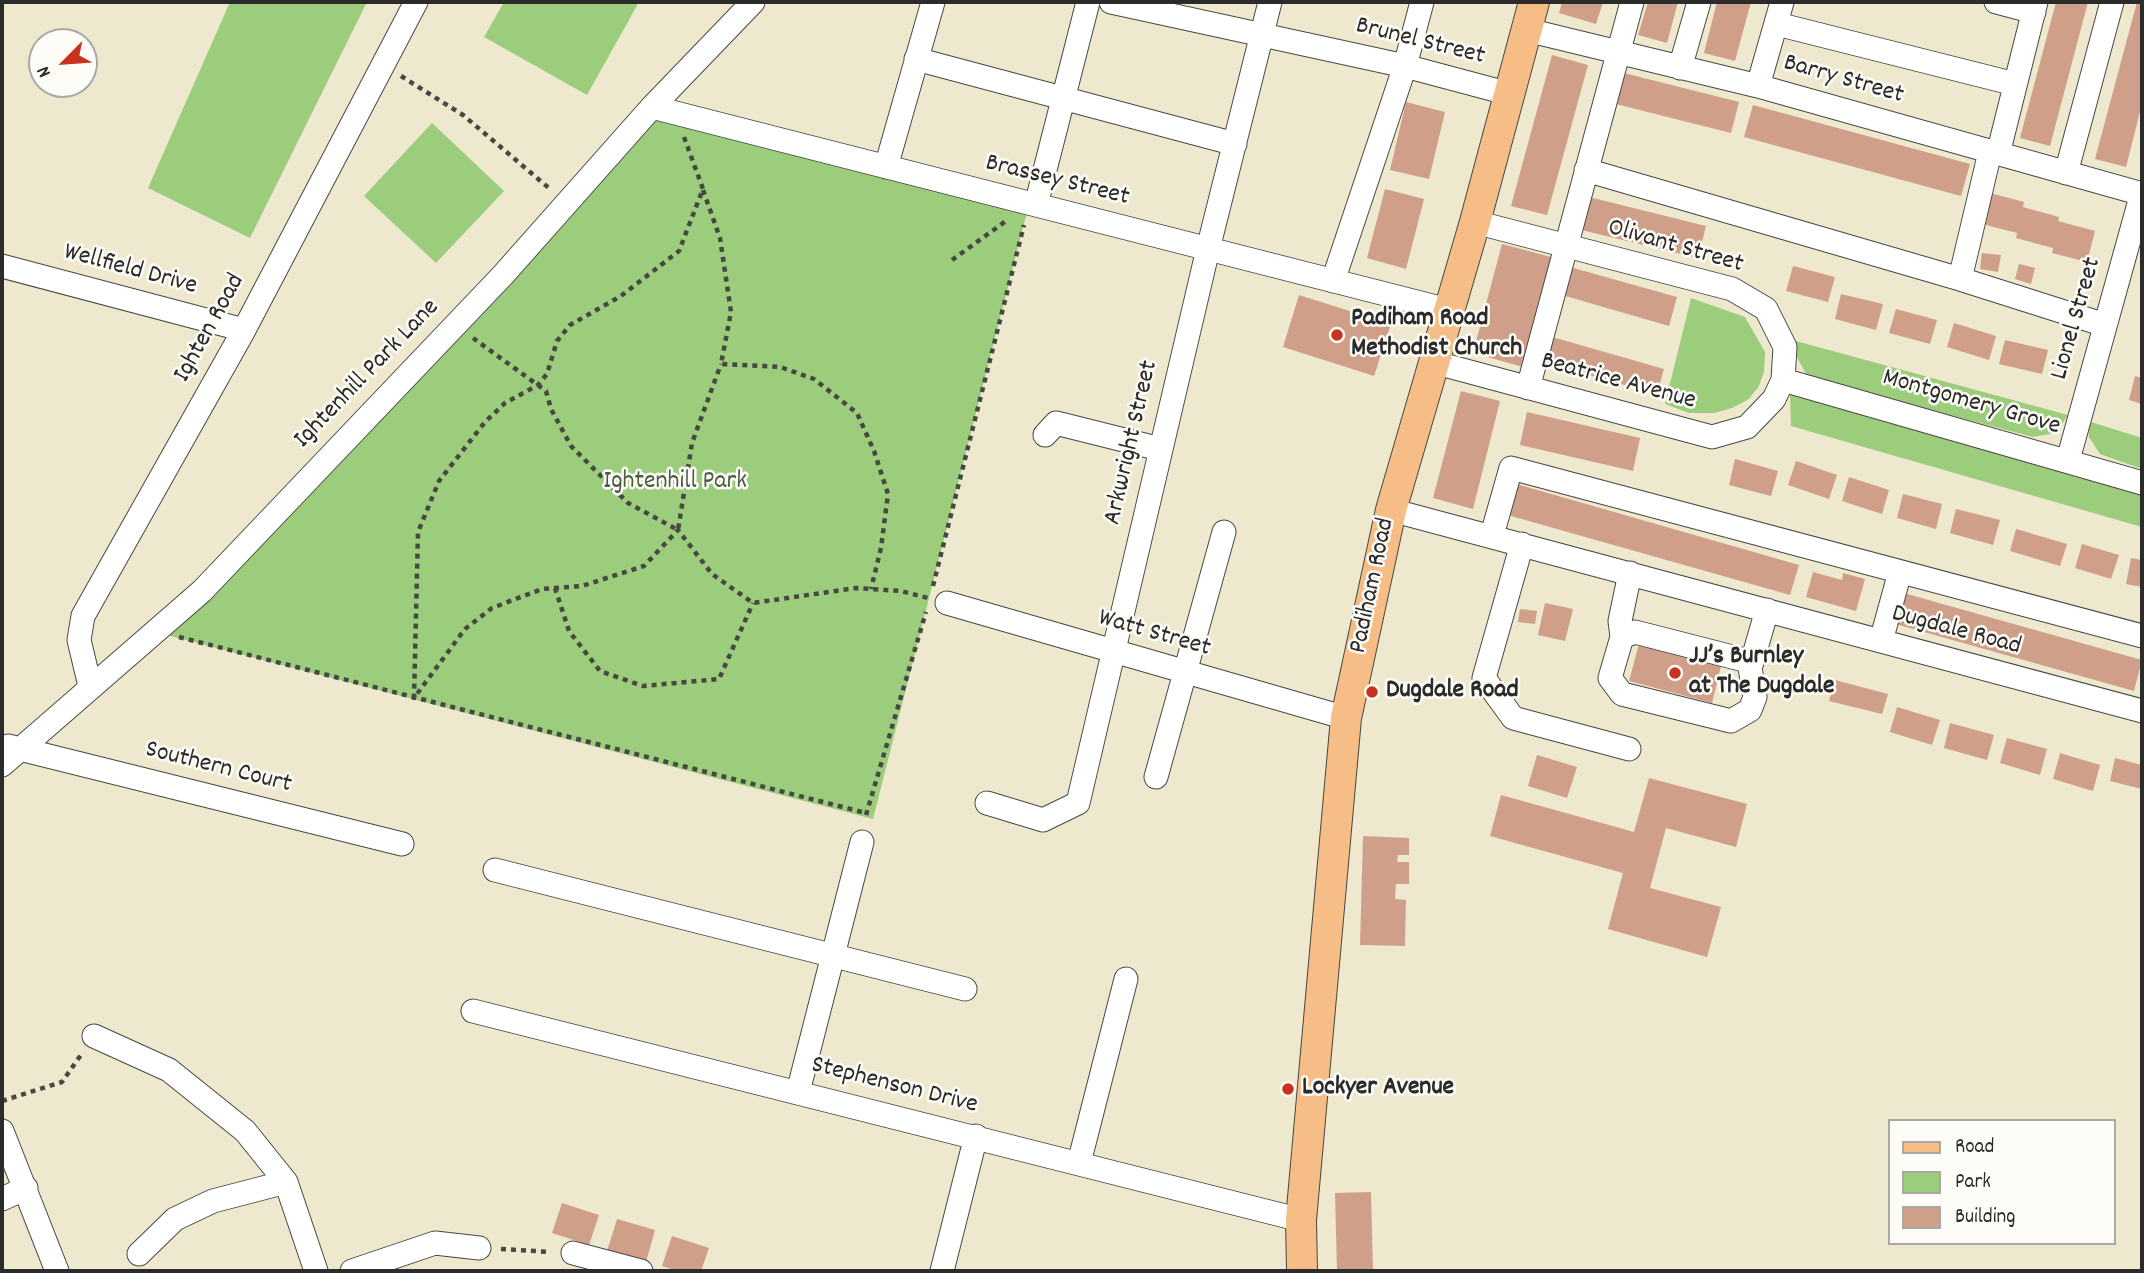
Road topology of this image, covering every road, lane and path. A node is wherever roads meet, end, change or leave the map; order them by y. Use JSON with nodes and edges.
{"nodes":[{"id":1,"x":416,"y":2,"type":"edge"},
{"id":2,"x":753,"y":2,"type":"edge"},
{"id":3,"x":933,"y":2,"type":"edge"},
{"id":4,"x":1087,"y":2,"type":"edge"},
{"id":5,"x":1111,"y":2,"type":"edge"},
{"id":6,"x":1270,"y":2,"type":"edge"},
{"id":7,"x":1423,"y":2,"type":"edge"},
{"id":8,"x":1632,"y":2,"type":"edge"},
{"id":9,"x":1699,"y":2,"type":"edge"},
{"id":10,"x":1996,"y":2,"type":"edge"},
{"id":11,"x":2112,"y":2,"type":"edge"},
{"id":12,"x":2035,"y":7,"type":"edge"},
{"id":13,"x":1780,"y":13,"type":"edge"},
{"id":14,"x":1530,"y":16,"type":"edge"},
{"id":15,"x":1263,"y":36,"type":"junction"},
{"id":16,"x":1618,"y":52,"type":"junction"},
{"id":17,"x":916,"y":59,"type":"junction"},
{"id":18,"x":382,"y":65,"type":"junction"},
{"id":19,"x":1405,"y":66,"type":"junction"},
{"id":20,"x":1680,"y":68,"type":"junction"},
{"id":21,"x":2015,"y":84,"type":"junction"},
{"id":22,"x":1758,"y":86,"type":"junction"},
{"id":23,"x":1510,"y":94,"type":"junction"},
{"id":24,"x":1063,"y":96,"type":"junction"},
{"id":25,"x":652,"y":107,"type":"junction"},
{"id":26,"x":675,"y":113,"type":"junction"},
{"id":27,"x":1235,"y":144,"type":"junction"},
{"id":28,"x":1994,"y":153,"type":"junction"},
{"id":29,"x":886,"y":167,"type":"junction"},
{"id":30,"x":1586,"y":170,"type":"junction"},
{"id":31,"x":2066,"y":173,"type":"junction"},
{"id":32,"x":703,"y":189,"type":"junction"},
{"id":33,"x":2142,"y":194,"type":"edge"},
{"id":34,"x":567,"y":202,"type":"junction"},
{"id":35,"x":1033,"y":204,"type":"junction"},
{"id":36,"x":1475,"y":222,"type":"junction"},
{"id":37,"x":1565,"y":245,"type":"junction"},
{"id":38,"x":1208,"y":249,"type":"junction"},
{"id":39,"x":952,"y":260,"type":"dead end"},
{"id":40,"x":5,"y":274,"type":"edge"},
{"id":41,"x":1960,"y":279,"type":"junction"},
{"id":42,"x":1333,"y":281,"type":"junction"},
{"id":43,"x":1448,"y":310,"type":"junction"},
{"id":44,"x":455,"y":325,"type":"junction"},
{"id":45,"x":2105,"y":325,"type":"junction"},
{"id":46,"x":244,"y":330,"type":"junction"},
{"id":47,"x":1433,"y":362,"type":"junction"},
{"id":48,"x":720,"y":364,"type":"junction"},
{"id":49,"x":1783,"y":380,"type":"junction"},
{"id":50,"x":538,"y":384,"type":"junction"},
{"id":51,"x":1528,"y":388,"type":"junction"},
{"id":52,"x":1045,"y":435,"type":"dead end"},
{"id":53,"x":1160,"y":449,"type":"junction"},
{"id":54,"x":2067,"y":460,"type":"junction"},
{"id":55,"x":2142,"y":483,"type":"edge"},
{"id":56,"x":1391,"y":510,"type":"junction"},
{"id":57,"x":678,"y":530,"type":"junction"},
{"id":58,"x":1224,"y":532,"type":"dead end"},
{"id":59,"x":1492,"y":535,"type":"junction"},
{"id":60,"x":1522,"y":544,"type":"junction"},
{"id":61,"x":1900,"y":572,"type":"junction"},
{"id":62,"x":1630,"y":573,"type":"junction"},
{"id":63,"x":555,"y":588,"type":"junction"},
{"id":64,"x":871,"y":589,"type":"junction"},
{"id":65,"x":939,"y":601,"type":"junction"},
{"id":66,"x":753,"y":603,"type":"junction"},
{"id":67,"x":1767,"y":610,"type":"junction"},
{"id":68,"x":155,"y":631,"type":"junction"},
{"id":69,"x":1622,"y":636,"type":"junction"},
{"id":70,"x":2142,"y":636,"type":"edge"},
{"id":71,"x":1881,"y":641,"type":"junction"},
{"id":72,"x":1112,"y":651,"type":"junction"},
{"id":73,"x":1752,"y":662,"type":"junction"},
{"id":74,"x":1186,"y":674,"type":"junction"},
{"id":75,"x":90,"y":686,"type":"junction"},
{"id":76,"x":414,"y":698,"type":"junction"},
{"id":77,"x":2142,"y":711,"type":"edge"},
{"id":78,"x":1346,"y":718,"type":"junction"},
{"id":79,"x":10,"y":747,"type":"edge"},
{"id":80,"x":1629,"y":750,"type":"dead end"},
{"id":81,"x":2,"y":765,"type":"edge"},
{"id":82,"x":1156,"y":777,"type":"dead end"},
{"id":83,"x":987,"y":803,"type":"dead end"},
{"id":84,"x":862,"y":842,"type":"dead end"},
{"id":85,"x":402,"y":844,"type":"dead end"},
{"id":86,"x":495,"y":870,"type":"dead end"},
{"id":87,"x":834,"y":957,"type":"junction"},
{"id":88,"x":1126,"y":979,"type":"dead end"},
{"id":89,"x":965,"y":989,"type":"dead end"},
{"id":90,"x":473,"y":1012,"type":"dead end"},
{"id":91,"x":94,"y":1036,"type":"joint"},
{"id":92,"x":798,"y":1092,"type":"junction"},
{"id":93,"x":2,"y":1101,"type":"edge"},
{"id":94,"x":2,"y":1131,"type":"edge"},
{"id":95,"x":976,"y":1136,"type":"junction"},
{"id":96,"x":1079,"y":1163,"type":"junction"},
{"id":97,"x":286,"y":1182,"type":"junction"},
{"id":98,"x":26,"y":1188,"type":"junction"},
{"id":99,"x":2,"y":1199,"type":"edge"},
{"id":100,"x":1301,"y":1220,"type":"junction"},
{"id":101,"x":479,"y":1248,"type":"joint"},
{"id":102,"x":573,"y":1253,"type":"joint"},
{"id":103,"x":139,"y":1254,"type":"dead end"},
{"id":104,"x":58,"y":1271,"type":"edge"},
{"id":105,"x":316,"y":1271,"type":"edge"},
{"id":106,"x":352,"y":1271,"type":"edge"},
{"id":107,"x":641,"y":1271,"type":"edge"},
{"id":108,"x":942,"y":1271,"type":"edge"},
{"id":109,"x":1302,"y":1271,"type":"edge"}],
"edges":[{"from":1,"to":18,"type":"street","name":"Ighten Road"},
{"from":2,"to":25,"type":"street","name":"Ightenhill Park Lane"},
{"from":3,"to":17,"type":"street"},
{"from":4,"to":24,"type":"street"},
{"from":5,"to":15,"type":"street","name":"Brunel Street"},
{"from":6,"to":15,"type":"street","name":"Arkwright Street"},
{"from":7,"to":19,"type":"street"},
{"from":8,"to":16,"type":"street"},
{"from":9,"to":20,"type":"street"},
{"from":10,"to":12,"type":"street"},
{"from":11,"to":31,"type":"street"},
{"from":12,"to":21,"type":"street"},
{"from":13,"to":21,"type":"street"},
{"from":13,"to":22,"type":"street"},
{"from":14,"to":16,"type":"street","name":"Barry Street"},
{"from":14,"to":23,"type":"main road","name":"Padiham Road"},
{"from":15,"to":19,"type":"street","name":"Brunel Street"},
{"from":15,"to":27,"type":"street","name":"Arkwright Street"},
{"from":16,"to":20,"type":"street","name":"Barry Street"},
{"from":16,"to":30,"type":"street"},
{"from":17,"to":24,"type":"street"},
{"from":17,"to":29,"type":"street"},
{"from":18,"to":34,"type":"path"},
{"from":18,"to":46,"type":"street","name":"Ighten Road"},
{"from":19,"to":23,"type":"street","name":"Brunel Street"},
{"from":19,"to":42,"type":"street"},
{"from":20,"to":22,"type":"street","name":"Barry Street"},
{"from":21,"to":28,"type":"street"},
{"from":22,"to":28,"type":"street","name":"Barry Street"},
{"from":23,"to":36,"type":"main road","name":"Padiham Road"},
{"from":24,"to":27,"type":"street"},
{"from":24,"to":35,"type":"street"},
{"from":25,"to":26,"type":"street","name":"Brassey Street"},
{"from":25,"to":34,"type":"street","name":"Ightenhill Park Lane"},
{"from":26,"to":29,"type":"street","name":"Brassey Street"},
{"from":26,"to":32,"type":"path"},
{"from":27,"to":38,"type":"street","name":"Arkwright Street"},
{"from":28,"to":31,"type":"street","name":"Barry Street"},
{"from":28,"to":41,"type":"street"},
{"from":29,"to":35,"type":"street","name":"Brassey Street"},
{"from":30,"to":37,"type":"street"},
{"from":30,"to":41,"type":"street"},
{"from":31,"to":33,"type":"street","name":"Barry Street"},
{"from":32,"to":48,"type":"path"},
{"from":32,"to":50,"type":"path"},
{"from":33,"to":45,"type":"street","name":"Lionel Street"},
{"from":34,"to":44,"type":"street","name":"Ightenhill Park Lane"},
{"from":35,"to":38,"type":"street","name":"Brassey Street"},
{"from":35,"to":39,"type":"path"},
{"from":35,"to":65,"type":"path"},
{"from":36,"to":37,"type":"street","name":"Olivant Street"},
{"from":36,"to":43,"type":"main road","name":"Padiham Road"},
{"from":37,"to":49,"type":"street","name":"Olivant Street"},
{"from":37,"to":51,"type":"street"},
{"from":38,"to":42,"type":"street","name":"Brassey Street"},
{"from":38,"to":53,"type":"street","name":"Arkwright Street"},
{"from":40,"to":46,"type":"street","name":"Wellfield Drive"},
{"from":41,"to":45,"type":"street"},
{"from":42,"to":43,"type":"street","name":"Brassey Street"},
{"from":43,"to":47,"type":"main road","name":"Padiham Road"},
{"from":44,"to":50,"type":"path"},
{"from":44,"to":68,"type":"street","name":"Ightenhill Park Lane"},
{"from":45,"to":54,"type":"street","name":"Lionel Street"},
{"from":46,"to":75,"type":"street","name":"Ighten Road"},
{"from":47,"to":51,"type":"street","name":"Beatrice Avenue"},
{"from":47,"to":56,"type":"main road","name":"Padiham Road"},
{"from":48,"to":57,"type":"path"},
{"from":48,"to":64,"type":"path"},
{"from":49,"to":51,"type":"street","name":"Beatrice Avenue"},
{"from":49,"to":54,"type":"street","name":"Montgomery Grove"},
{"from":50,"to":57,"type":"path"},
{"from":50,"to":76,"type":"path"},
{"from":52,"to":53,"type":"street"},
{"from":53,"to":72,"type":"street","name":"Arkwright Street"},
{"from":54,"to":55,"type":"street","name":"Montgomery Grove"},
{"from":56,"to":59,"type":"street","name":"Dugdale Road"},
{"from":56,"to":78,"type":"main road","name":"Padiham Road"},
{"from":57,"to":63,"type":"path"},
{"from":57,"to":66,"type":"path"},
{"from":58,"to":74,"type":"street"},
{"from":59,"to":60,"type":"street","name":"Dugdale Road"},
{"from":59,"to":61,"type":"street"},
{"from":60,"to":62,"type":"street","name":"Dugdale Road"},
{"from":60,"to":80,"type":"street"},
{"from":61,"to":70,"type":"street"},
{"from":61,"to":71,"type":"street"},
{"from":62,"to":67,"type":"street","name":"Dugdale Road"},
{"from":62,"to":69,"type":"street"},
{"from":63,"to":66,"type":"path"},
{"from":63,"to":76,"type":"path"},
{"from":64,"to":65,"type":"path"},
{"from":64,"to":66,"type":"path"},
{"from":65,"to":72,"type":"street","name":"Watt Street"},
{"from":65,"to":76,"type":"path"},
{"from":67,"to":71,"type":"street","name":"Dugdale Road"},
{"from":67,"to":73,"type":"street"},
{"from":68,"to":75,"type":"street","name":"Ightenhill Park Lane"},
{"from":68,"to":76,"type":"path"},
{"from":69,"to":73,"type":"street"},
{"from":69,"to":73,"type":"street"},
{"from":71,"to":77,"type":"street","name":"Dugdale Road"},
{"from":72,"to":74,"type":"street","name":"Watt Street"},
{"from":72,"to":83,"type":"street","name":"Arkwright Street"},
{"from":74,"to":78,"type":"street","name":"Watt Street"},
{"from":74,"to":82,"type":"street"},
{"from":75,"to":79,"type":"street","name":"Ightenhill Park Lane"},
{"from":78,"to":100,"type":"main road","name":"Padiham Road"},
{"from":79,"to":81,"type":"street","name":"Ightenhill Park Lane"},
{"from":79,"to":85,"type":"street","name":"Southern Court"},
{"from":84,"to":87,"type":"street"},
{"from":86,"to":87,"type":"street"},
{"from":87,"to":89,"type":"street"},
{"from":87,"to":92,"type":"street"},
{"from":88,"to":96,"type":"street"},
{"from":90,"to":92,"type":"street","name":"Stephenson Drive"},
{"from":91,"to":93,"type":"path"},
{"from":91,"to":97,"type":"street"},
{"from":92,"to":95,"type":"street","name":"Stephenson Drive"},
{"from":94,"to":98,"type":"street"},
{"from":95,"to":96,"type":"street","name":"Stephenson Drive"},
{"from":95,"to":108,"type":"street"},
{"from":96,"to":100,"type":"street","name":"Stephenson Drive"},
{"from":97,"to":103,"type":"street"},
{"from":97,"to":105,"type":"street"},
{"from":98,"to":99,"type":"street"},
{"from":98,"to":104,"type":"street"},
{"from":100,"to":109,"type":"main road","name":"Padiham Road"},
{"from":101,"to":102,"type":"path"},
{"from":101,"to":106,"type":"street"},
{"from":102,"to":107,"type":"street"}]}
